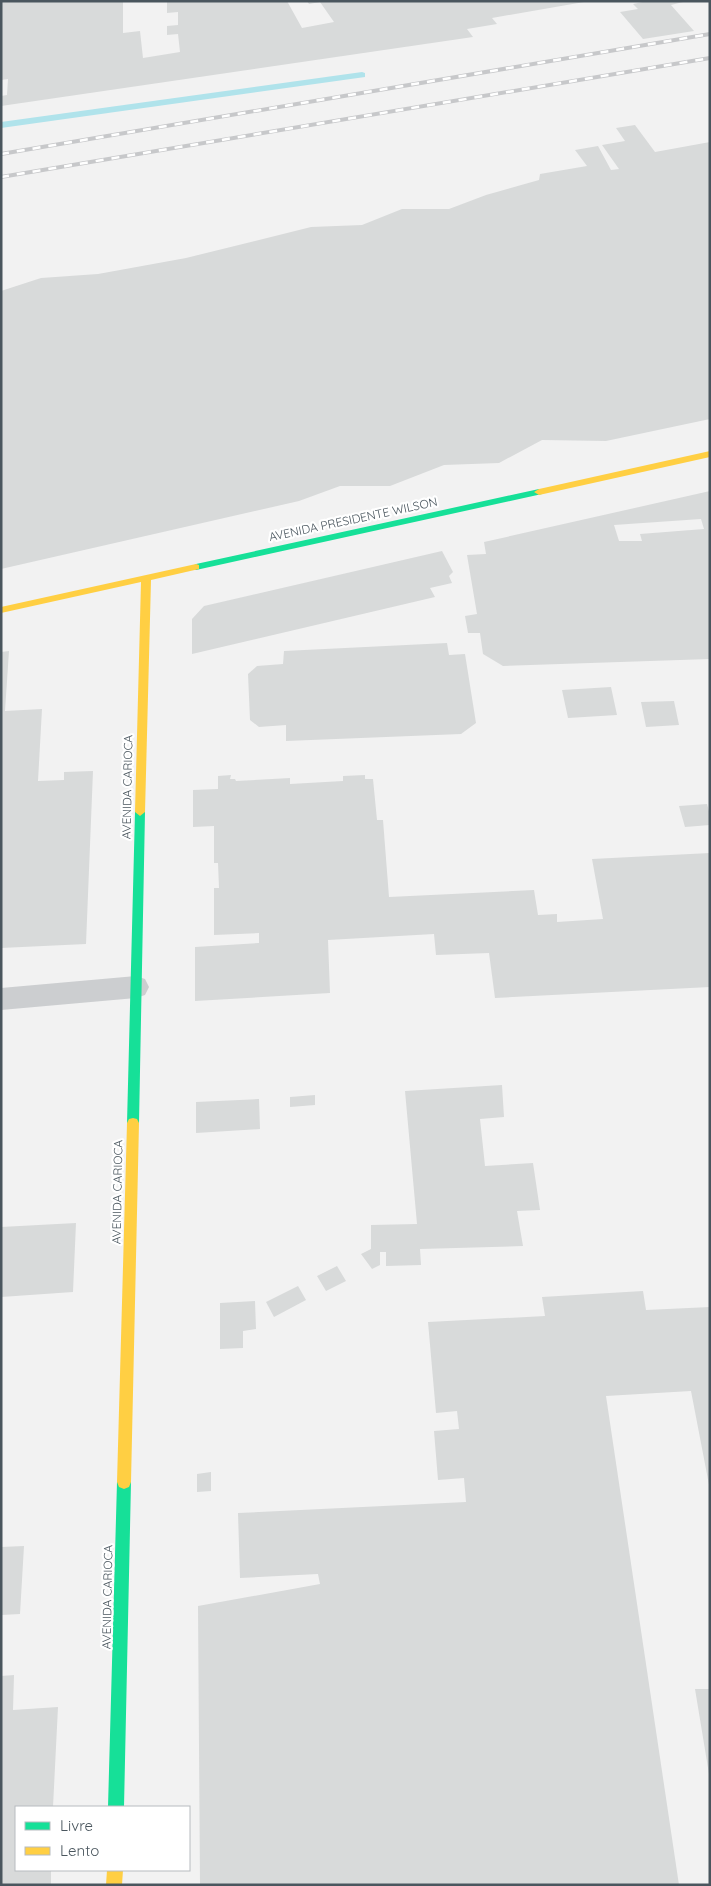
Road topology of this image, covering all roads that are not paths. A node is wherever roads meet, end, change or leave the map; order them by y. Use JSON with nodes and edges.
{"nodes":[{"id":1,"x":710,"y":454,"type":"edge"},
{"id":2,"x":146,"y":578,"type":"junction"},
{"id":3,"x":1,"y":610,"type":"edge"},
{"id":4,"x":136,"y":988,"type":"junction"},
{"id":5,"x":1,"y":999,"type":"edge"},
{"id":6,"x":116,"y":1806,"type":"edge"},
{"id":7,"x":115,"y":1871,"type":"edge"},
{"id":8,"x":114,"y":1885,"type":"edge"}],
"edges":[{"from":1,"to":2,"type":"street","name":"AVENIDA PRESIDENTE WILSON"},
{"from":2,"to":3,"type":"street","name":"AVENIDA PRESIDENTE WILSON"},
{"from":2,"to":4,"type":"street","name":"AVENIDA CARIOCA"},
{"from":4,"to":5,"type":"lane"},
{"from":4,"to":6,"type":"street","name":"AVENIDA CARIOCA"},
{"from":7,"to":8,"type":"street"}]}
